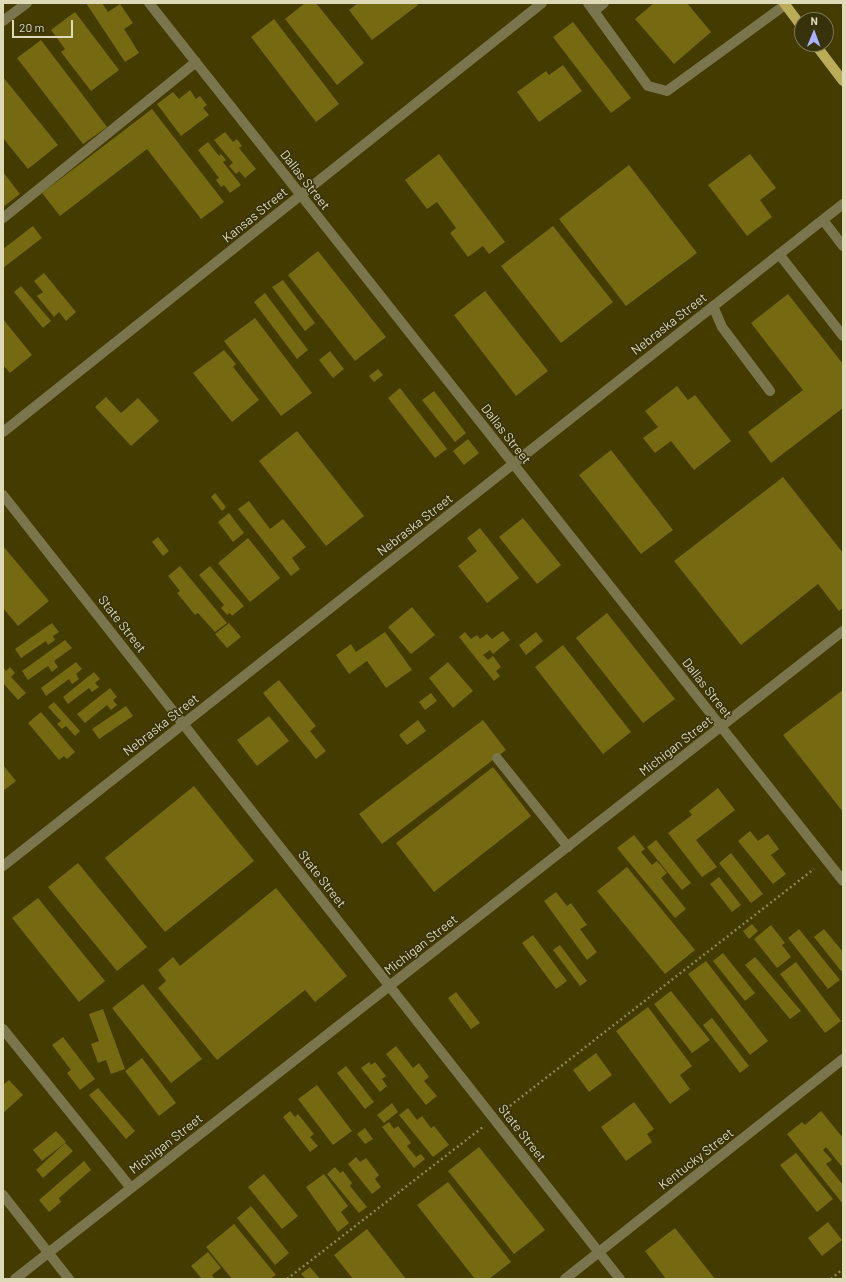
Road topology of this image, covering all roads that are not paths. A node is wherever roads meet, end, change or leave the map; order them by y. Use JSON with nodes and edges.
{"nodes":[{"id":1,"x":27,"y":3,"type":"edge"},
{"id":2,"x":149,"y":3,"type":"edge"},
{"id":3,"x":542,"y":3,"type":"edge"},
{"id":4,"x":604,"y":3,"type":"edge"},
{"id":5,"x":784,"y":4,"type":"edge"},
{"id":6,"x":591,"y":7,"type":"edge"},
{"id":7,"x":794,"y":17,"type":"edge"},
{"id":8,"x":3,"y":21,"type":"edge"},
{"id":9,"x":821,"y":52,"type":"edge"},
{"id":10,"x":196,"y":62,"type":"junction"},
{"id":11,"x":843,"y":81,"type":"edge"},
{"id":12,"x":300,"y":195,"type":"junction"},
{"id":13,"x":843,"y":204,"type":"edge"},
{"id":14,"x":3,"y":218,"type":"edge"},
{"id":15,"x":823,"y":220,"type":"junction"},
{"id":16,"x":843,"y":246,"type":"edge"},
{"id":17,"x":779,"y":254,"type":"junction"},
{"id":18,"x":713,"y":306,"type":"junction"},
{"id":19,"x":843,"y":336,"type":"edge"},
{"id":20,"x":770,"y":391,"type":"dead end"},
{"id":21,"x":3,"y":432,"type":"edge"},
{"id":22,"x":513,"y":464,"type":"junction"},
{"id":23,"x":3,"y":495,"type":"edge"},
{"id":24,"x":843,"y":632,"type":"edge"},
{"id":25,"x":183,"y":724,"type":"junction"},
{"id":26,"x":721,"y":727,"type":"junction"},
{"id":27,"x":497,"y":758,"type":"dead end"},
{"id":28,"x":568,"y":847,"type":"junction"},
{"id":29,"x":3,"y":866,"type":"edge"},
{"id":30,"x":843,"y":881,"type":"edge"},
{"id":31,"x":390,"y":986,"type":"junction"},
{"id":32,"x":3,"y":1029,"type":"edge"},
{"id":33,"x":843,"y":1059,"type":"edge"},
{"id":34,"x":131,"y":1188,"type":"junction"},
{"id":35,"x":3,"y":1195,"type":"edge"},
{"id":36,"x":599,"y":1252,"type":"junction"},
{"id":37,"x":48,"y":1253,"type":"junction"},
{"id":38,"x":15,"y":1279,"type":"edge"},
{"id":39,"x":69,"y":1279,"type":"edge"},
{"id":40,"x":565,"y":1279,"type":"edge"},
{"id":41,"x":620,"y":1279,"type":"edge"}],
"edges":[{"from":1,"to":8,"type":"street"},
{"from":2,"to":10,"type":"street","name":"Dallas Street"},
{"from":3,"to":12,"type":"street","name":"Kansas Street"},
{"from":4,"to":6,"type":"street"},
{"from":5,"to":6,"type":"street"},
{"from":5,"to":7,"type":"main road"},
{"from":9,"to":11,"type":"main road"},
{"from":10,"to":12,"type":"street","name":"Dallas Street"},
{"from":10,"to":14,"type":"street"},
{"from":12,"to":21,"type":"street","name":"Kansas Street"},
{"from":12,"to":22,"type":"street","name":"Dallas Street"},
{"from":13,"to":15,"type":"street","name":"Nebraska Street"},
{"from":15,"to":16,"type":"street"},
{"from":15,"to":17,"type":"street","name":"Nebraska Street"},
{"from":17,"to":18,"type":"street","name":"Nebraska Street"},
{"from":17,"to":19,"type":"street"},
{"from":18,"to":20,"type":"street"},
{"from":18,"to":22,"type":"street","name":"Nebraska Street"},
{"from":22,"to":25,"type":"street","name":"Nebraska Street"},
{"from":22,"to":26,"type":"street","name":"Dallas Street"},
{"from":23,"to":25,"type":"street","name":"State Street"},
{"from":24,"to":26,"type":"street","name":"Michigan Street"},
{"from":25,"to":29,"type":"street","name":"Nebraska Street"},
{"from":25,"to":31,"type":"street","name":"State Street"},
{"from":26,"to":28,"type":"street","name":"Michigan Street"},
{"from":26,"to":30,"type":"street","name":"Dallas Street"},
{"from":27,"to":28,"type":"street"},
{"from":28,"to":31,"type":"street","name":"Michigan Street"},
{"from":31,"to":34,"type":"street","name":"Michigan Street"},
{"from":31,"to":36,"type":"street","name":"State Street"},
{"from":32,"to":34,"type":"street"},
{"from":33,"to":36,"type":"street","name":"Kentucky Street"},
{"from":34,"to":37,"type":"street","name":"Michigan Street"},
{"from":35,"to":37,"type":"street"},
{"from":36,"to":40,"type":"street","name":"Kentucky Street"},
{"from":36,"to":41,"type":"street","name":"State Street"},
{"from":37,"to":38,"type":"street","name":"Michigan Street"},
{"from":37,"to":39,"type":"street"}]}
